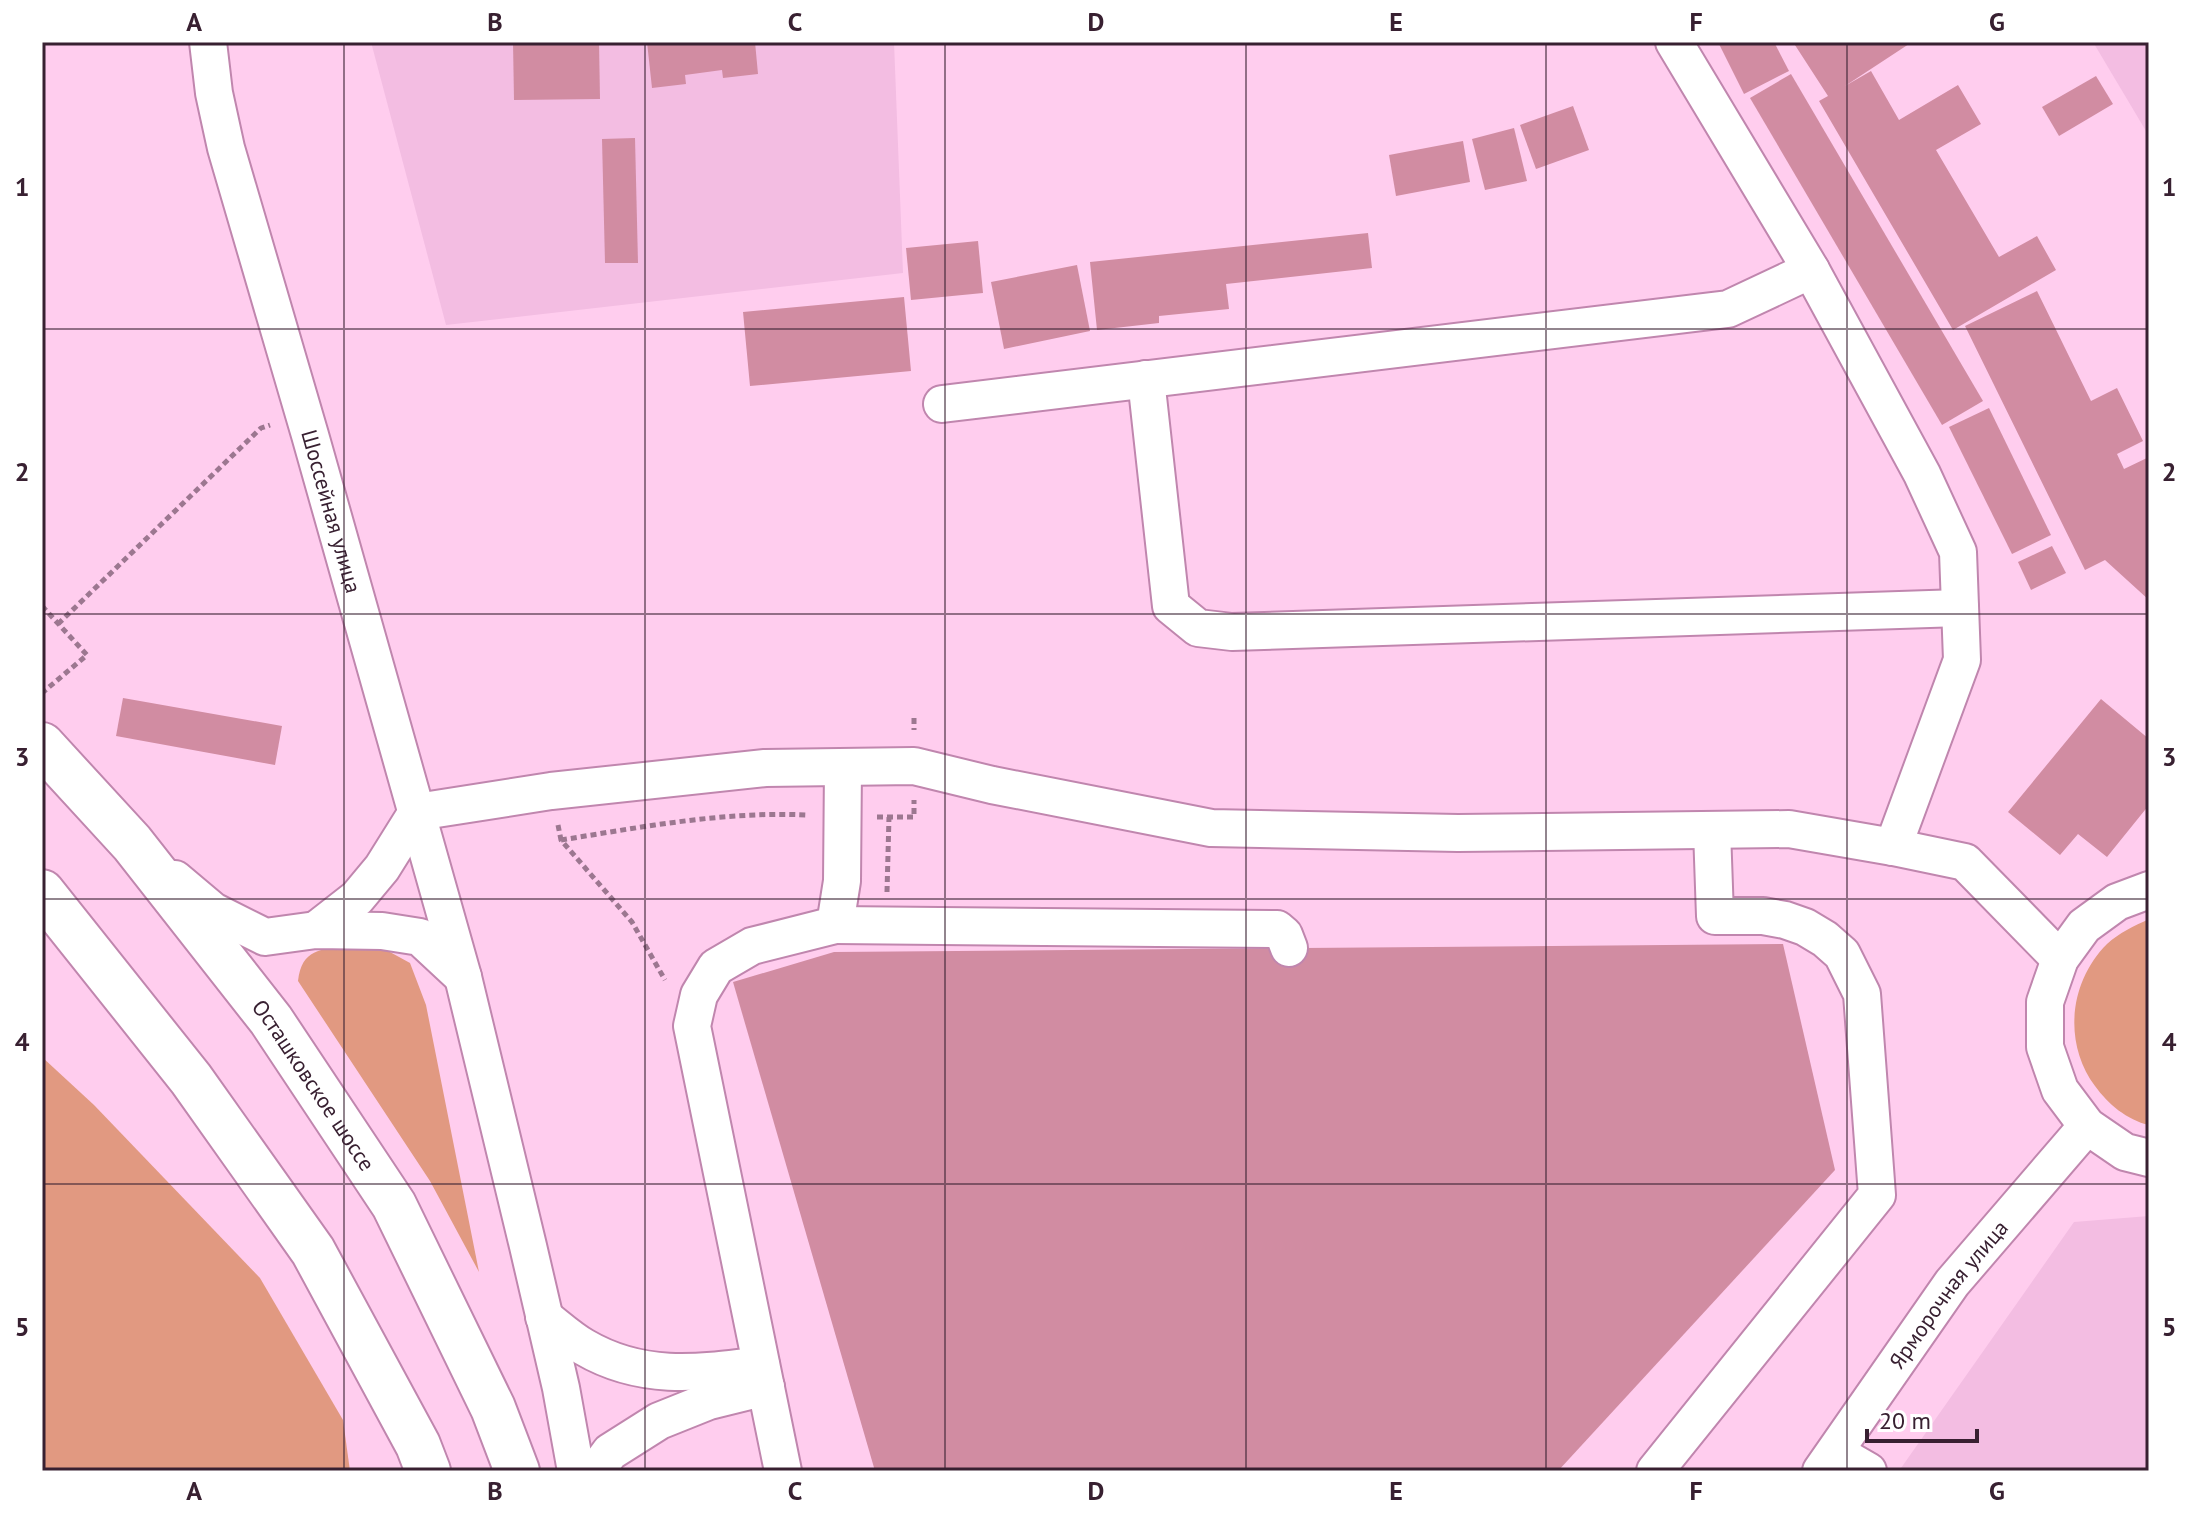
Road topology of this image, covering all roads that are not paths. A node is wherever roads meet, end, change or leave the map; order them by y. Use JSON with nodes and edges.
{"nodes":[{"id":1,"x":208,"y":42,"type":"edge"},
{"id":2,"x":1674,"y":42,"type":"edge"},
{"id":3,"x":1811,"y":270,"type":"junction"},
{"id":4,"x":1146,"y":379,"type":"junction"},
{"id":5,"x":942,"y":404,"type":"dead end"},
{"id":6,"x":1960,"y":608,"type":"junction"},
{"id":7,"x":42,"y":745,"type":"edge"},
{"id":8,"x":843,"y":767,"type":"junction"},
{"id":9,"x":417,"y":812,"type":"junction"},
{"id":10,"x":1712,"y":830,"type":"junction"},
{"id":11,"x":132,"y":843,"type":"junction"},
{"id":12,"x":1893,"y":847,"type":"junction"},
{"id":13,"x":2149,"y":890,"type":"edge"},
{"id":14,"x":42,"y":892,"type":"edge"},
{"id":15,"x":835,"y":925,"type":"junction"},
{"id":16,"x":316,"y":930,"type":"junction"},
{"id":17,"x":1289,"y":948,"type":"dead end"},
{"id":18,"x":2060,"y":959,"type":"junction"},
{"id":19,"x":463,"y":977,"type":"junction"},
{"id":20,"x":2087,"y":1126,"type":"junction"},
{"id":21,"x":2149,"y":1158,"type":"edge"},
{"id":22,"x":544,"y":1317,"type":"junction"},
{"id":23,"x":763,"y":1376,"type":"junction"},
{"id":24,"x":1828,"y":1461,"type":"edge"},
{"id":25,"x":420,"y":1462,"type":"edge"},
{"id":26,"x":517,"y":1471,"type":"edge"},
{"id":27,"x":576,"y":1471,"type":"edge"},
{"id":28,"x":596,"y":1471,"type":"edge"},
{"id":29,"x":783,"y":1471,"type":"edge"},
{"id":30,"x":1655,"y":1471,"type":"edge"},
{"id":31,"x":1868,"y":1471,"type":"edge"}],
"edges":[{"from":1,"to":9,"type":"street","name":"Шоссейная улица"},
{"from":2,"to":3,"type":"street"},
{"from":3,"to":4,"type":"street"},
{"from":3,"to":6,"type":"street"},
{"from":4,"to":5,"type":"street"},
{"from":4,"to":6,"type":"street"},
{"from":6,"to":12,"type":"street"},
{"from":7,"to":11,"type":"main road","name":"Осташковское шоссе"},
{"from":8,"to":9,"type":"street"},
{"from":8,"to":10,"type":"street"},
{"from":8,"to":15,"type":"street"},
{"from":9,"to":16,"type":"street"},
{"from":9,"to":19,"type":"street","name":"Шоссейная улица"},
{"from":10,"to":12,"type":"street"},
{"from":10,"to":30,"type":"street"},
{"from":11,"to":16,"type":"street"},
{"from":11,"to":26,"type":"main road","name":"Осташковское шоссе"},
{"from":12,"to":18,"type":"street"},
{"from":13,"to":18,"type":"street"},
{"from":14,"to":25,"type":"main road"},
{"from":15,"to":17,"type":"street"},
{"from":15,"to":23,"type":"street"},
{"from":16,"to":19,"type":"street"},
{"from":18,"to":20,"type":"street"},
{"from":19,"to":22,"type":"street","name":"Шоссейная улица"},
{"from":20,"to":21,"type":"street"},
{"from":20,"to":24,"type":"street","name":"Ярморочная улица"},
{"from":22,"to":23,"type":"street"},
{"from":22,"to":27,"type":"street","name":"Шоссейная улица"},
{"from":23,"to":28,"type":"street"},
{"from":23,"to":29,"type":"street"},
{"from":24,"to":31,"type":"street"}]}
